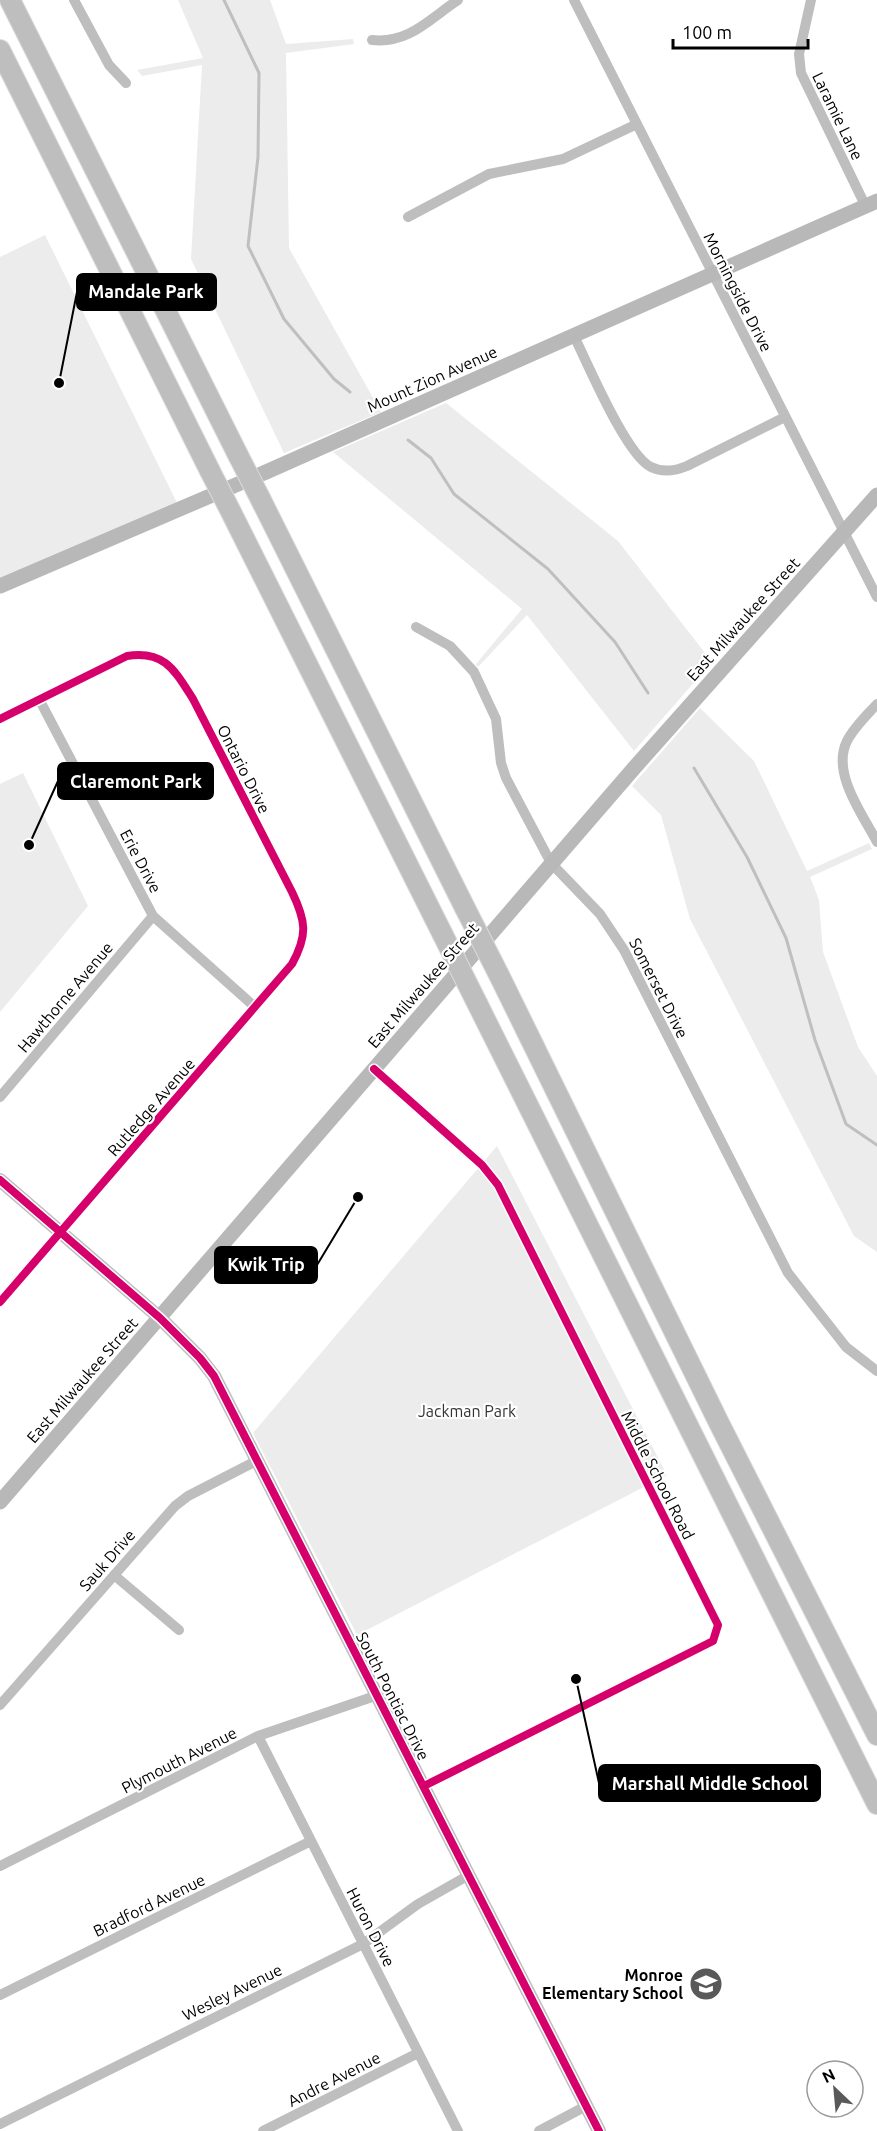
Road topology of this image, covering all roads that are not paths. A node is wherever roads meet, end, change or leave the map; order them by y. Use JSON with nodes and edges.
{"nodes":[{"id":1,"x":10,"y":0,"type":"edge"},
{"id":2,"x":74,"y":0,"type":"edge"},
{"id":3,"x":458,"y":0,"type":"edge"},
{"id":4,"x":574,"y":0,"type":"edge"},
{"id":5,"x":799,"y":0,"type":"edge"},
{"id":6,"x":811,"y":2,"type":"edge"},
{"id":7,"x":372,"y":40,"type":"dead end"},
{"id":8,"x":0,"y":50,"type":"edge"},
{"id":9,"x":126,"y":83,"type":"dead end"},
{"id":10,"x":637,"y":124,"type":"junction"},
{"id":11,"x":871,"y":204,"type":"edge"},
{"id":12,"x":408,"y":217,"type":"dead end"},
{"id":13,"x":713,"y":275,"type":"junction"},
{"id":14,"x":574,"y":336,"type":"junction"},
{"id":15,"x":785,"y":417,"type":"junction"},
{"id":16,"x":877,"y":495,"type":"edge"},
{"id":17,"x":844,"y":533,"type":"junction"},
{"id":18,"x":0,"y":586,"type":"edge"},
{"id":19,"x":877,"y":597,"type":"edge"},
{"id":20,"x":416,"y":627,"type":"dead end"},
{"id":21,"x":39,"y":699,"type":"junction"},
{"id":22,"x":877,"y":704,"type":"edge"},
{"id":23,"x":0,"y":719,"type":"edge"},
{"id":24,"x":877,"y":842,"type":"edge"},
{"id":25,"x":551,"y":863,"type":"junction"},
{"id":26,"x":153,"y":916,"type":"junction"},
{"id":27,"x":303,"y":921,"type":"joint"},
{"id":28,"x":255,"y":1007,"type":"junction"},
{"id":29,"x":374,"y":1069,"type":"junction"},
{"id":30,"x":0,"y":1097,"type":"edge"},
{"id":31,"x":0,"y":1180,"type":"edge"},
{"id":32,"x":59,"y":1234,"type":"junction"},
{"id":33,"x":0,"y":1302,"type":"edge"},
{"id":34,"x":160,"y":1318,"type":"junction"},
{"id":35,"x":877,"y":1371,"type":"edge"},
{"id":36,"x":258,"y":1460,"type":"junction"},
{"id":37,"x":0,"y":1502,"type":"edge"},
{"id":38,"x":114,"y":1575,"type":"junction"},
{"id":39,"x":178,"y":1630,"type":"dead end"},
{"id":40,"x":378,"y":1695,"type":"junction"},
{"id":41,"x":0,"y":1705,"type":"edge"},
{"id":42,"x":877,"y":1735,"type":"edge"},
{"id":43,"x":258,"y":1736,"type":"junction"},
{"id":44,"x":424,"y":1786,"type":"junction"},
{"id":45,"x":877,"y":1804,"type":"edge"},
{"id":46,"x":311,"y":1841,"type":"junction"},
{"id":47,"x":0,"y":1866,"type":"edge"},
{"id":48,"x":469,"y":1875,"type":"junction"},
{"id":49,"x":363,"y":1944,"type":"junction"},
{"id":50,"x":0,"y":1995,"type":"edge"},
{"id":51,"x":418,"y":2053,"type":"junction"},
{"id":52,"x":586,"y":2106,"type":"junction"},
{"id":53,"x":0,"y":2124,"type":"edge"},
{"id":54,"x":263,"y":2131,"type":"edge"},
{"id":55,"x":458,"y":2131,"type":"edge"},
{"id":56,"x":539,"y":2131,"type":"edge"},
{"id":57,"x":599,"y":2131,"type":"edge"}],
"edges":[{"from":1,"to":42,"type":"highway","bridge":true},
{"from":2,"to":9,"type":"street"},
{"from":3,"to":7,"type":"street"},
{"from":4,"to":10,"type":"street","name":"Morningside Drive"},
{"from":5,"to":6,"type":"street"},
{"from":6,"to":11,"type":"street","name":"Laramie Lane"},
{"from":8,"to":45,"type":"highway","bridge":true},
{"from":10,"to":12,"type":"street"},
{"from":10,"to":13,"type":"street","name":"Morningside Drive"},
{"from":11,"to":13,"type":"main road","name":"Mount Zion Avenue"},
{"from":13,"to":14,"type":"main road","name":"Mount Zion Avenue"},
{"from":13,"to":15,"type":"street","name":"Morningside Drive"},
{"from":14,"to":15,"type":"street"},
{"from":14,"to":18,"type":"main road","name":"Mount Zion Avenue"},
{"from":15,"to":17,"type":"street","name":"Morningside Drive"},
{"from":16,"to":17,"type":"main road","name":"East Milwaukee Street"},
{"from":17,"to":19,"type":"street","name":"Morningside Drive"},
{"from":17,"to":25,"type":"main road","name":"East Milwaukee Street"},
{"from":20,"to":25,"type":"street","name":"Somerset Drive"},
{"from":21,"to":23,"type":"street"},
{"from":21,"to":26,"type":"street","name":"Erie Drive"},
{"from":21,"to":27,"type":"street","name":"Ontario Drive"},
{"from":22,"to":24,"type":"street"},
{"from":25,"to":29,"type":"main road","name":"East Milwaukee Street"},
{"from":25,"to":35,"type":"street","name":"Somerset Drive"},
{"from":26,"to":28,"type":"street","name":"Erie Drive"},
{"from":26,"to":30,"type":"street","name":"Hawthorne Avenue"},
{"from":27,"to":28,"type":"street","name":"Rutledge Avenue"},
{"from":28,"to":32,"type":"street","name":"Rutledge Avenue"},
{"from":29,"to":34,"type":"main road","name":"East Milwaukee Street"},
{"from":29,"to":44,"type":"street","name":"Middle School Road"},
{"from":31,"to":32,"type":"street","name":"South Pontiac Drive"},
{"from":32,"to":33,"type":"street","name":"Rutledge Avenue"},
{"from":32,"to":34,"type":"street","name":"South Pontiac Drive"},
{"from":34,"to":36,"type":"street","name":"South Pontiac Drive"},
{"from":34,"to":37,"type":"main road","name":"East Milwaukee Street"},
{"from":36,"to":38,"type":"street","name":"Sauk Drive"},
{"from":36,"to":40,"type":"street","name":"South Pontiac Drive"},
{"from":38,"to":39,"type":"street"},
{"from":38,"to":41,"type":"street","name":"Sauk Drive"},
{"from":40,"to":43,"type":"street","name":"Plymouth Avenue"},
{"from":40,"to":44,"type":"street","name":"South Pontiac Drive"},
{"from":43,"to":46,"type":"street","name":"Huron Drive"},
{"from":43,"to":47,"type":"street","name":"Plymouth Avenue"},
{"from":44,"to":48,"type":"street","name":"South Pontiac Drive"},
{"from":46,"to":49,"type":"street","name":"Huron Drive"},
{"from":46,"to":50,"type":"street","name":"Bradford Avenue"},
{"from":48,"to":49,"type":"street","name":"Wesley Avenue"},
{"from":48,"to":52,"type":"street","name":"South Pontiac Drive"},
{"from":49,"to":51,"type":"street","name":"Huron Drive"},
{"from":49,"to":53,"type":"street","name":"Wesley Avenue"},
{"from":51,"to":54,"type":"street","name":"Andre Avenue"},
{"from":51,"to":55,"type":"street","name":"Huron Drive"},
{"from":52,"to":56,"type":"street"},
{"from":52,"to":57,"type":"street","name":"South Pontiac Drive"}]}
